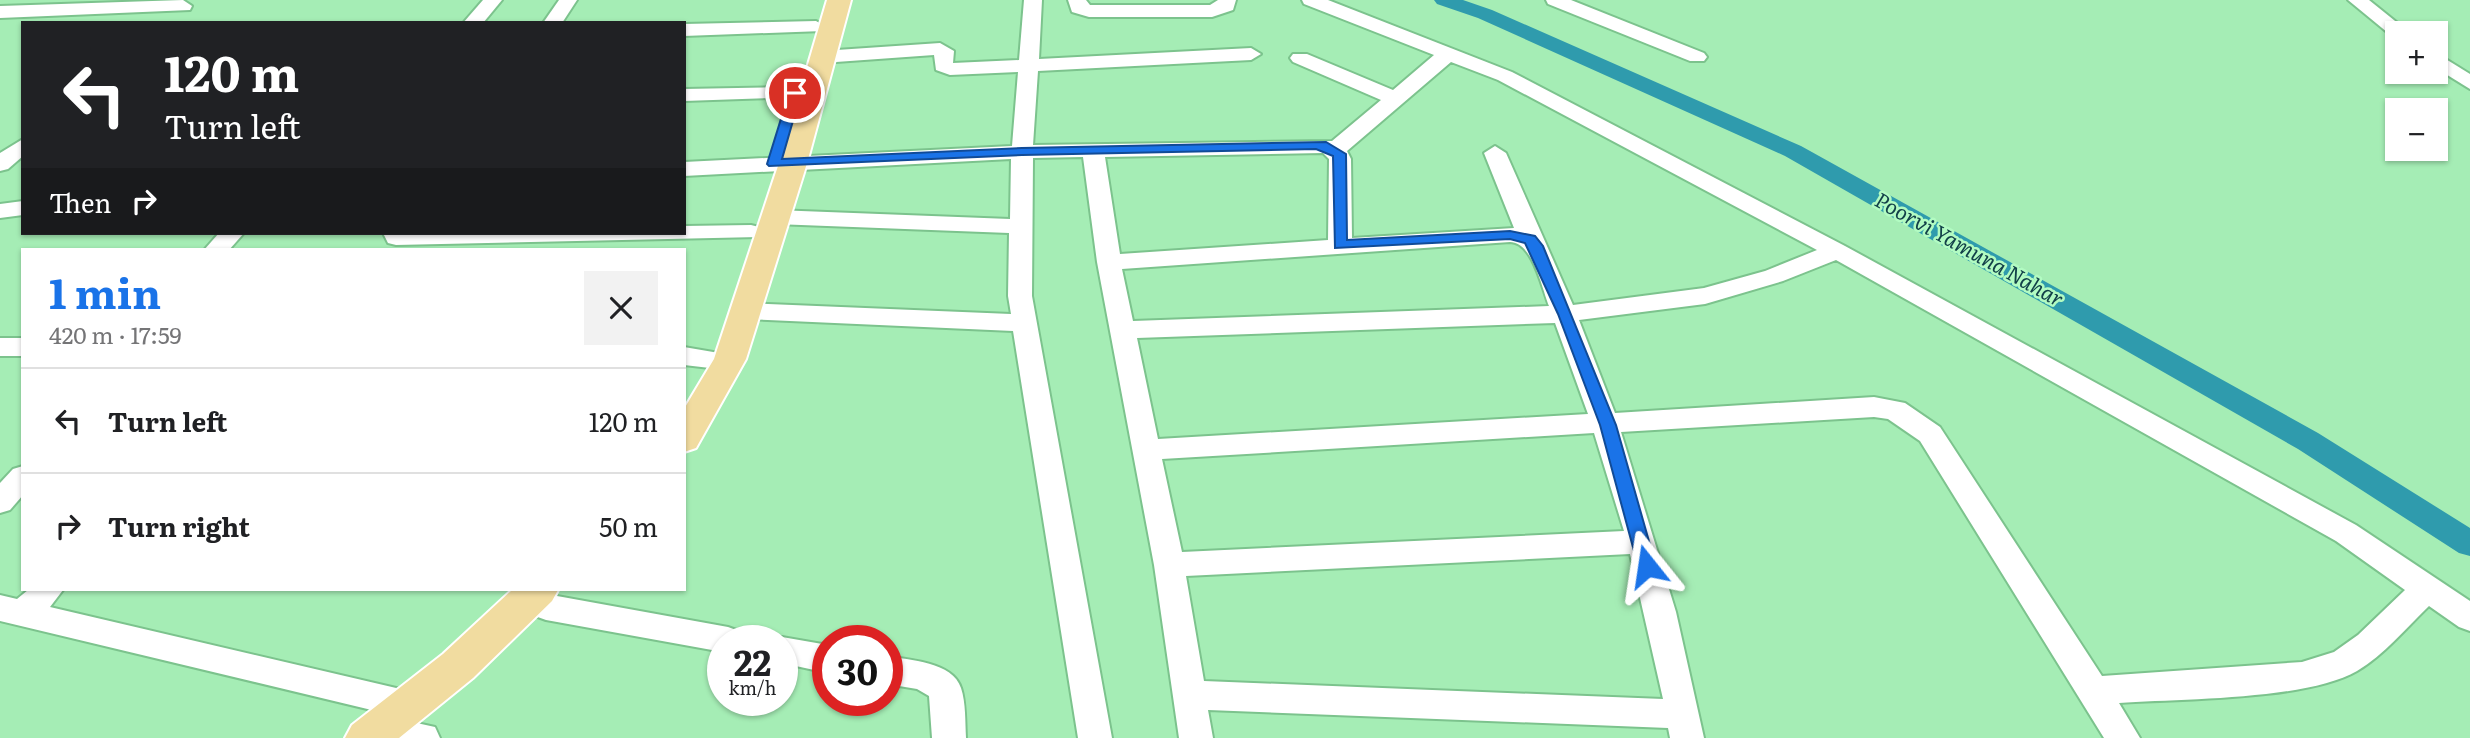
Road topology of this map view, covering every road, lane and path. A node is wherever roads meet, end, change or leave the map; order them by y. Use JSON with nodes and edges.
{"nodes":[{"id":1,"x":493,"y":0,"type":"edge"},
{"id":2,"x":568,"y":0,"type":"edge"},
{"id":3,"x":824,"y":0,"type":"edge"},
{"id":4,"x":839,"y":0,"type":"edge"},
{"id":5,"x":1033,"y":0,"type":"edge"},
{"id":6,"x":1077,"y":0,"type":"edge"},
{"id":7,"x":1227,"y":0,"type":"edge"},
{"id":8,"x":1311,"y":0,"type":"edge"},
{"id":9,"x":1555,"y":0,"type":"edge"},
{"id":10,"x":2357,"y":0,"type":"edge"},
{"id":11,"x":186,"y":3,"type":"edge"},
{"id":12,"x":0,"y":12,"type":"edge"},
{"id":13,"x":166,"y":21,"type":"edge"},
{"id":14,"x":474,"y":21,"type":"edge"},
{"id":15,"x":553,"y":21,"type":"edge"},
{"id":16,"x":2385,"y":21,"type":"edge"},
{"id":17,"x":816,"y":27,"type":"junction"},
{"id":18,"x":686,"y":30,"type":"edge"},
{"id":19,"x":1449,"y":53,"type":"junction"},
{"id":20,"x":1251,"y":54,"type":"dead end"},
{"id":21,"x":822,"y":57,"type":"junction"},
{"id":22,"x":1698,"y":57,"type":"dead end"},
{"id":23,"x":1300,"y":58,"type":"dead end"},
{"id":24,"x":1028,"y":66,"type":"junction"},
{"id":25,"x":2448,"y":67,"type":"edge"},
{"id":26,"x":2470,"y":83,"type":"edge"},
{"id":27,"x":795,"y":93,"type":"junction"},
{"id":28,"x":686,"y":95,"type":"edge"},
{"id":29,"x":1395,"y":99,"type":"junction"},
{"id":30,"x":21,"y":147,"type":"edge"},
{"id":31,"x":1093,"y":149,"type":"junction"},
{"id":32,"x":1335,"y":150,"type":"junction"},
{"id":33,"x":1022,"y":152,"type":"junction"},
{"id":34,"x":1495,"y":153,"type":"dead end"},
{"id":35,"x":0,"y":163,"type":"edge"},
{"id":36,"x":783,"y":163,"type":"junction"},
{"id":37,"x":686,"y":169,"type":"edge"},
{"id":38,"x":21,"y":208,"type":"edge"},
{"id":39,"x":0,"y":211,"type":"edge"},
{"id":40,"x":763,"y":224,"type":"junction"},
{"id":41,"x":1019,"y":226,"type":"junction"},
{"id":42,"x":686,"y":227,"type":"edge"},
{"id":43,"x":230,"y":235,"type":"edge"},
{"id":44,"x":395,"y":235,"type":"edge"},
{"id":45,"x":482,"y":235,"type":"edge"},
{"id":46,"x":1530,"y":239,"type":"junction"},
{"id":47,"x":1340,"y":244,"type":"junction"},
{"id":48,"x":218,"y":248,"type":"edge"},
{"id":49,"x":1837,"y":251,"type":"junction"},
{"id":50,"x":1109,"y":262,"type":"junction"},
{"id":51,"x":746,"y":311,"type":"junction"},
{"id":52,"x":1566,"y":314,"type":"junction"},
{"id":53,"x":1025,"y":323,"type":"junction"},
{"id":54,"x":1122,"y":330,"type":"junction"},
{"id":55,"x":0,"y":347,"type":"edge"},
{"id":56,"x":21,"y":347,"type":"edge"},
{"id":57,"x":697,"y":357,"type":"edge"},
{"id":58,"x":686,"y":396,"type":"edge"},
{"id":59,"x":1608,"y":425,"type":"junction"},
{"id":60,"x":686,"y":436,"type":"edge"},
{"id":61,"x":1146,"y":450,"type":"junction"},
{"id":62,"x":1640,"y":542,"type":"junction"},
{"id":63,"x":1169,"y":565,"type":"junction"},
{"id":64,"x":2427,"y":588,"type":"junction"},
{"id":65,"x":46,"y":591,"type":"edge"},
{"id":66,"x":549,"y":596,"type":"edge"},
{"id":67,"x":11,"y":610,"type":"edge"},
{"id":68,"x":2470,"y":618,"type":"edge"},
{"id":69,"x":707,"y":635,"type":"edge"},
{"id":70,"x":903,"y":673,"type":"edge"},
{"id":71,"x":2096,"y":691,"type":"junction"},
{"id":72,"x":1188,"y":695,"type":"junction"},
{"id":73,"x":1685,"y":726,"type":"edge"},
{"id":74,"x":401,"y":731,"type":"edge"},
{"id":75,"x":949,"y":738,"type":"edge"},
{"id":76,"x":1095,"y":738,"type":"edge"},
{"id":77,"x":1196,"y":738,"type":"edge"},
{"id":78,"x":2123,"y":738,"type":"edge"}],
"edges":[{"from":1,"to":14,"type":"street"},
{"from":2,"to":15,"type":"street"},
{"from":3,"to":17,"type":"main road"},
{"from":4,"to":21,"type":"main road"},
{"from":5,"to":24,"type":"street"},
{"from":6,"to":7,"type":"street"},
{"from":8,"to":19,"type":"street"},
{"from":9,"to":22,"type":"street"},
{"from":10,"to":16,"type":"street"},
{"from":11,"to":12,"type":"street"},
{"from":11,"to":13,"type":"street"},
{"from":17,"to":18,"type":"street"},
{"from":17,"to":27,"type":"main road"},
{"from":19,"to":29,"type":"street"},
{"from":19,"to":49,"type":"street"},
{"from":20,"to":24,"type":"street"},
{"from":21,"to":24,"type":"street"},
{"from":21,"to":36,"type":"main road"},
{"from":23,"to":29,"type":"street"},
{"from":24,"to":33,"type":"street"},
{"from":25,"to":26,"type":"street"},
{"from":27,"to":28,"type":"street"},
{"from":27,"to":36,"type":"main road"},
{"from":29,"to":32,"type":"street"},
{"from":30,"to":35,"type":"street"},
{"from":31,"to":32,"type":"street"},
{"from":31,"to":33,"type":"street"},
{"from":31,"to":50,"type":"street"},
{"from":32,"to":47,"type":"street"},
{"from":33,"to":36,"type":"street"},
{"from":33,"to":41,"type":"street"},
{"from":34,"to":46,"type":"street"},
{"from":36,"to":37,"type":"street"},
{"from":36,"to":40,"type":"main road"},
{"from":38,"to":39,"type":"street"},
{"from":40,"to":41,"type":"street"},
{"from":40,"to":42,"type":"street"},
{"from":40,"to":51,"type":"main road"},
{"from":40,"to":57,"type":"main road"},
{"from":41,"to":53,"type":"street"},
{"from":43,"to":48,"type":"street"},
{"from":44,"to":45,"type":"street"},
{"from":46,"to":47,"type":"street"},
{"from":46,"to":52,"type":"street"},
{"from":47,"to":50,"type":"street"},
{"from":49,"to":52,"type":"street"},
{"from":49,"to":64,"type":"street"},
{"from":50,"to":54,"type":"street"},
{"from":51,"to":53,"type":"street"},
{"from":51,"to":60,"type":"main road"},
{"from":52,"to":54,"type":"street"},
{"from":52,"to":59,"type":"street"},
{"from":53,"to":76,"type":"street"},
{"from":54,"to":61,"type":"street"},
{"from":55,"to":56,"type":"street"},
{"from":57,"to":58,"type":"main road"},
{"from":59,"to":61,"type":"street"},
{"from":59,"to":62,"type":"street"},
{"from":59,"to":71,"type":"street"},
{"from":61,"to":63,"type":"street"},
{"from":62,"to":63,"type":"street"},
{"from":62,"to":73,"type":"street"},
{"from":63,"to":72,"type":"street"},
{"from":64,"to":68,"type":"street"},
{"from":64,"to":71,"type":"street"},
{"from":65,"to":67,"type":"street"},
{"from":66,"to":69,"type":"street"},
{"from":66,"to":74,"type":"main road"},
{"from":67,"to":74,"type":"street"},
{"from":70,"to":75,"type":"street"},
{"from":71,"to":78,"type":"street"},
{"from":72,"to":73,"type":"street"},
{"from":72,"to":77,"type":"street"}]}
